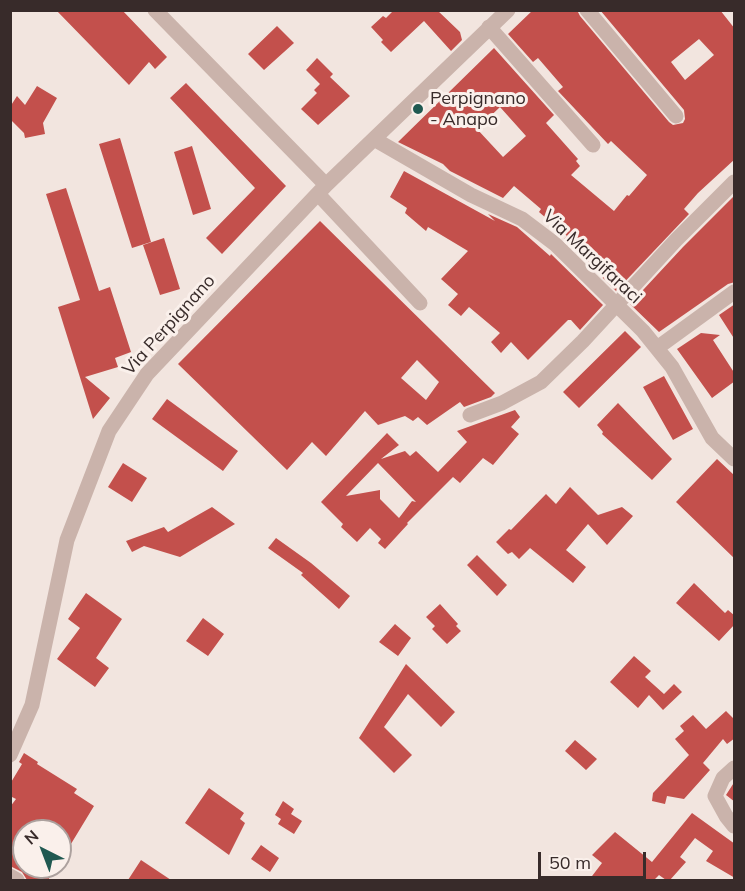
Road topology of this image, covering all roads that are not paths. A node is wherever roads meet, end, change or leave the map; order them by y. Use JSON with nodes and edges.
{"nodes":[{"id":1,"x":155,"y":10,"type":"edge"},
{"id":2,"x":508,"y":10,"type":"edge"},
{"id":3,"x":587,"y":10,"type":"edge"},
{"id":4,"x":489,"y":27,"type":"junction"},
{"id":5,"x":676,"y":116,"type":"dead end"},
{"id":6,"x":374,"y":139,"type":"junction"},
{"id":7,"x":593,"y":145,"type":"dead end"},
{"id":8,"x":735,"y":182,"type":"edge"},
{"id":9,"x":322,"y":190,"type":"junction"},
{"id":10,"x":735,"y":292,"type":"edge"},
{"id":11,"x":420,"y":303,"type":"dead end"},
{"id":12,"x":617,"y":305,"type":"junction"},
{"id":13,"x":657,"y":348,"type":"junction"},
{"id":14,"x":470,"y":415,"type":"dead end"},
{"id":15,"x":735,"y":459,"type":"edge"},
{"id":16,"x":10,"y":755,"type":"edge"},
{"id":17,"x":735,"y":768,"type":"edge"},
{"id":18,"x":735,"y":826,"type":"edge"},
{"id":19,"x":10,"y":876,"type":"edge"},
{"id":20,"x":17,"y":880,"type":"edge"}],
"edges":[{"from":1,"to":9,"type":"street"},
{"from":2,"to":4,"type":"street","name":"Via Perpignano"},
{"from":3,"to":5,"type":"street"},
{"from":4,"to":6,"type":"street","name":"Via Perpignano"},
{"from":4,"to":7,"type":"street"},
{"from":6,"to":9,"type":"street","name":"Via Perpignano"},
{"from":6,"to":12,"type":"street","name":"Via Margifaraci"},
{"from":8,"to":12,"type":"street"},
{"from":9,"to":11,"type":"street"},
{"from":9,"to":16,"type":"street","name":"Via Perpignano"},
{"from":10,"to":13,"type":"street"},
{"from":12,"to":13,"type":"street","name":"Via Margifaraci"},
{"from":12,"to":14,"type":"street"},
{"from":13,"to":15,"type":"street","name":"Via Margifaraci"},
{"from":17,"to":18,"type":"street"},
{"from":19,"to":20,"type":"street"}]}
